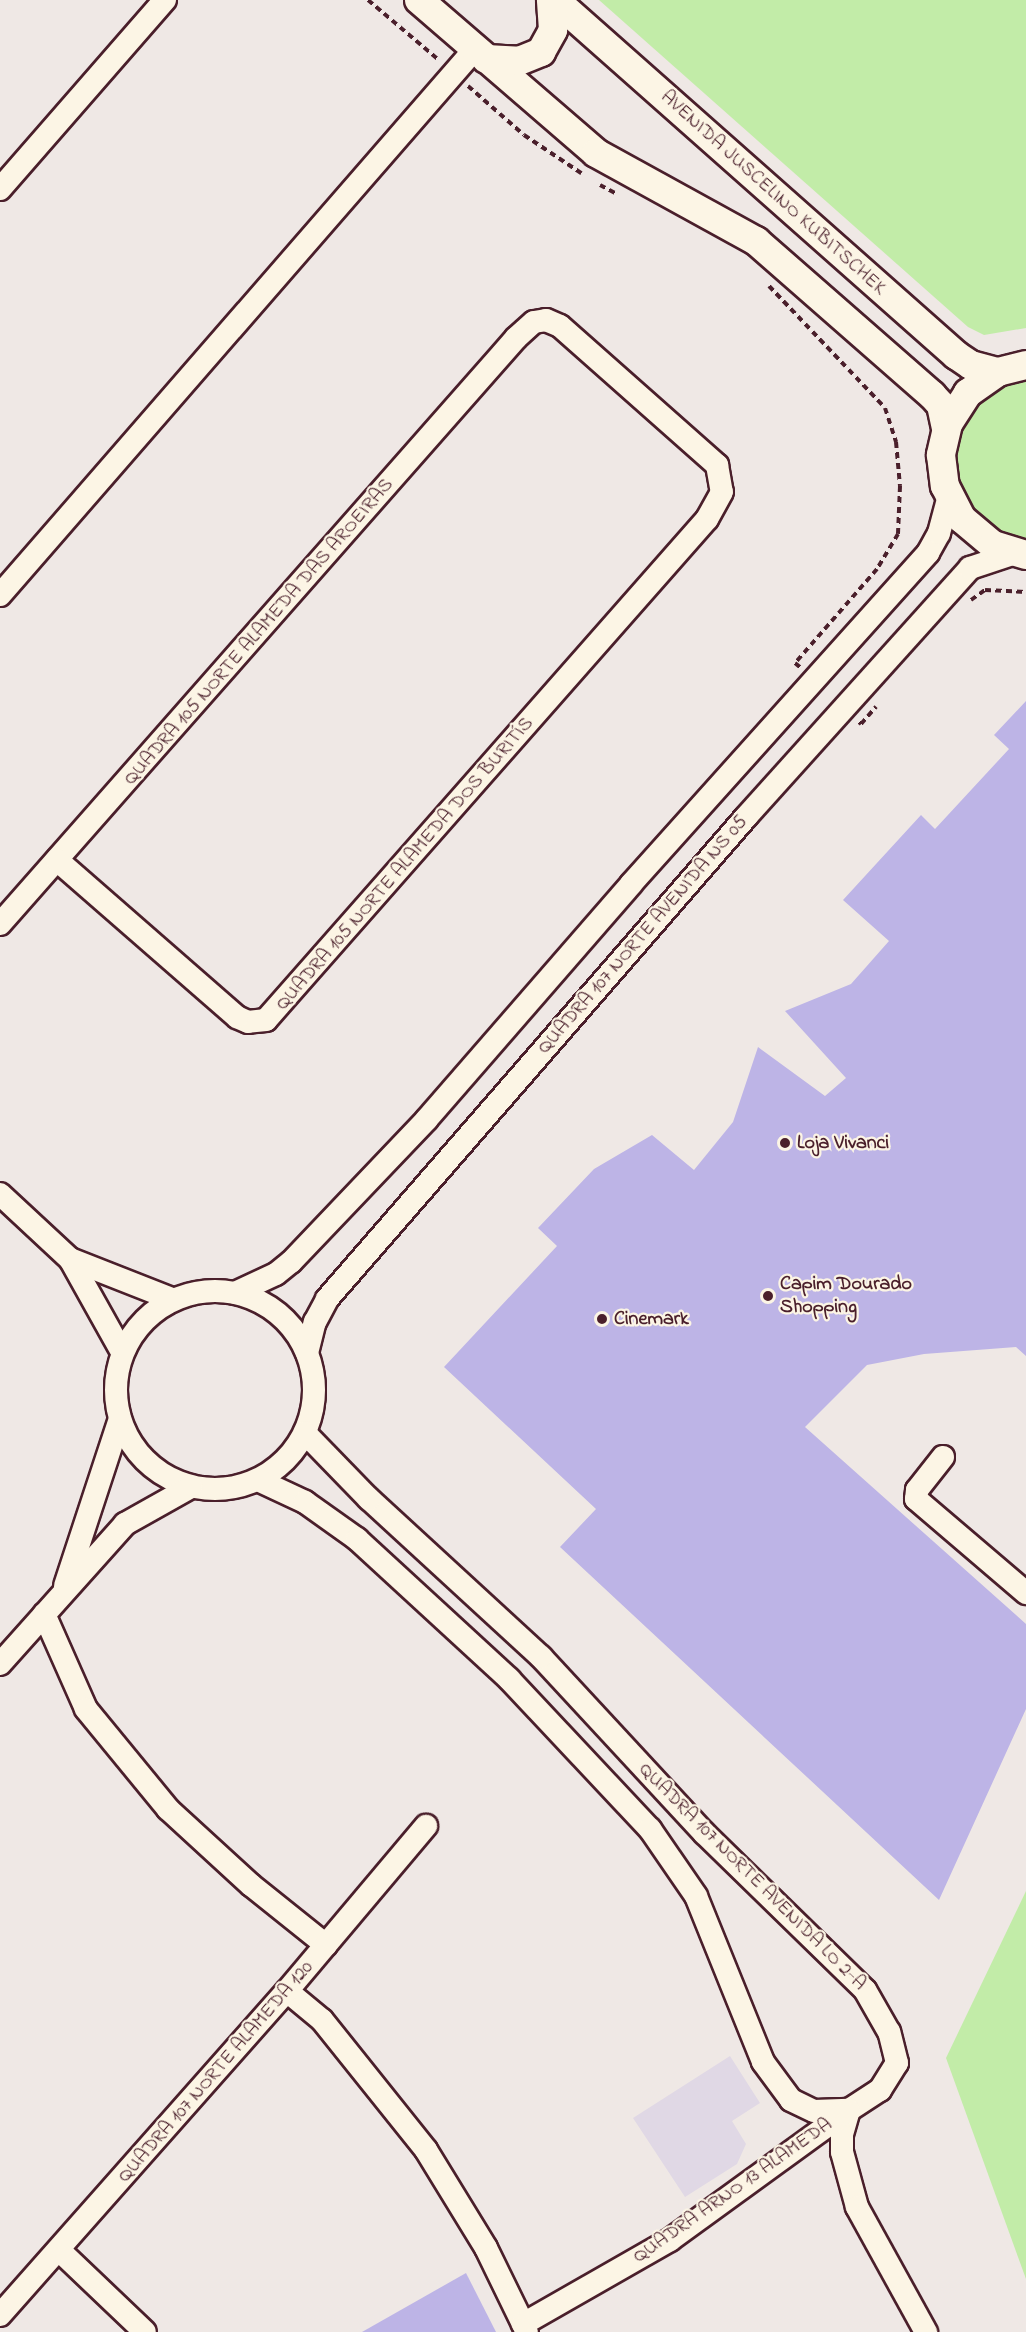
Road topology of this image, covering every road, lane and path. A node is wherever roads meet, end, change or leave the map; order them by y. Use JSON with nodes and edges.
{"nodes":[{"id":1,"x":165,"y":0,"type":"edge"},
{"id":2,"x":368,"y":0,"type":"edge"},
{"id":3,"x":553,"y":0,"type":"edge"},
{"id":4,"x":429,"y":5,"type":"edge"},
{"id":5,"x":480,"y":54,"type":"junction"},
{"id":6,"x":454,"y":74,"type":"junction"},
{"id":7,"x":588,"y":178,"type":"dead end"},
{"id":8,"x":595,"y":182,"type":"dead end"},
{"id":9,"x":0,"y":189,"type":"edge"},
{"id":10,"x":624,"y":197,"type":"dead end"},
{"id":11,"x":767,"y":284,"type":"dead end"},
{"id":12,"x":1026,"y":365,"type":"edge"},
{"id":13,"x":998,"y":372,"type":"junction"},
{"id":14,"x":946,"y":429,"type":"junction"},
{"id":15,"x":949,"y":496,"type":"junction"},
{"id":16,"x":719,"y":503,"type":"joint"},
{"id":17,"x":1021,"y":554,"type":"edge"},
{"id":18,"x":1026,"y":592,"type":"edge"},
{"id":19,"x":0,"y":595,"type":"edge"},
{"id":20,"x":963,"y":609,"type":"dead end"},
{"id":21,"x":815,"y":681,"type":"junction"},
{"id":22,"x":883,"y":699,"type":"dead end"},
{"id":23,"x":843,"y":707,"type":"junction"},
{"id":24,"x":57,"y":860,"type":"junction"},
{"id":25,"x":0,"y":924,"type":"edge"},
{"id":26,"x":0,"y":1194,"type":"edge"},
{"id":27,"x":70,"y":1259,"type":"junction"},
{"id":28,"x":235,"y":1293,"type":"junction"},
{"id":29,"x":172,"y":1299,"type":"junction"},
{"id":30,"x":122,"y":1352,"type":"junction"},
{"id":31,"x":307,"y":1353,"type":"junction"},
{"id":32,"x":120,"y":1419,"type":"junction"},
{"id":33,"x":305,"y":1432,"type":"junction"},
{"id":34,"x":943,"y":1457,"type":"dead end"},
{"id":35,"x":258,"y":1480,"type":"junction"},
{"id":36,"x":191,"y":1487,"type":"junction"},
{"id":37,"x":64,"y":1590,"type":"junction"},
{"id":38,"x":1026,"y":1593,"type":"edge"},
{"id":39,"x":44,"y":1614,"type":"junction"},
{"id":40,"x":0,"y":1664,"type":"edge"},
{"id":41,"x":426,"y":1826,"type":"dead end"},
{"id":42,"x":326,"y":1945,"type":"junction"},
{"id":43,"x":287,"y":1991,"type":"junction"},
{"id":44,"x":849,"y":2110,"type":"junction"},
{"id":45,"x":60,"y":2251,"type":"junction"},
{"id":46,"x":0,"y":2315,"type":"edge"},
{"id":47,"x":525,"y":2328,"type":"edge"},
{"id":48,"x":145,"y":2332,"type":"edge"},
{"id":49,"x":926,"y":2332,"type":"edge"}],
"edges":[{"from":1,"to":9,"type":"street"},
{"from":2,"to":6,"type":"path"},
{"from":3,"to":5,"type":"main road"},
{"from":3,"to":13,"type":"main road","name":"AVENIDA JUSCELINO KUBITSCHEK"},
{"from":4,"to":5,"type":"main road"},
{"from":5,"to":6,"type":"street"},
{"from":5,"to":14,"type":"main road"},
{"from":6,"to":7,"type":"path"},
{"from":6,"to":19,"type":"street"},
{"from":8,"to":10,"type":"path"},
{"from":11,"to":21,"type":"path"},
{"from":12,"to":13,"type":"main road"},
{"from":13,"to":14,"type":"main road"},
{"from":14,"to":15,"type":"main road"},
{"from":15,"to":17,"type":"main road"},
{"from":15,"to":21,"type":"street","name":"QUADRA 107 NORTE AVENIDA NS 05"},
{"from":16,"to":24,"type":"street","name":"QUADRA 105 NORTE ALAMEDA DOS BURITÍS"},
{"from":16,"to":24,"type":"street","name":"QUADRA 105 NORTE ALAMEDA DAS AROEIRAS"},
{"from":17,"to":23,"type":"street","name":"QUADRA 107 NORTE AVENIDA NS 05"},
{"from":18,"to":20,"type":"path"},
{"from":21,"to":28,"type":"street","name":"QUADRA 107 NORTE AVENIDA NS 05"},
{"from":22,"to":23,"type":"path"},
{"from":23,"to":31,"type":"street","name":"QUADRA 107 NORTE AVENIDA NS 05"},
{"from":24,"to":25,"type":"street","name":"QUADRA 105 NORTE ALAMEDA DAS AROEIRAS"},
{"from":26,"to":27,"type":"street"},
{"from":27,"to":29,"type":"street"},
{"from":27,"to":30,"type":"street"},
{"from":28,"to":29,"type":"street"},
{"from":28,"to":31,"type":"street"},
{"from":29,"to":30,"type":"street"},
{"from":30,"to":32,"type":"street"},
{"from":31,"to":33,"type":"street"},
{"from":32,"to":36,"type":"street"},
{"from":32,"to":37,"type":"street"},
{"from":33,"to":35,"type":"street"},
{"from":33,"to":44,"type":"street","name":"QUADRA 107 NORTE AVENIDA LO 2-A"},
{"from":34,"to":38,"type":"street"},
{"from":35,"to":36,"type":"street"},
{"from":35,"to":44,"type":"street","name":"QUADRA 107 NORTE AVENIDA LO 2-A"},
{"from":36,"to":37,"type":"street"},
{"from":37,"to":39,"type":"street"},
{"from":39,"to":40,"type":"street"},
{"from":39,"to":42,"type":"street"},
{"from":41,"to":42,"type":"street","name":"QUADRA 107 NORTE ALAMEDA 120"},
{"from":42,"to":43,"type":"street","name":"QUADRA 107 NORTE ALAMEDA 120"},
{"from":43,"to":45,"type":"street","name":"QUADRA 107 NORTE ALAMEDA 120"},
{"from":43,"to":47,"type":"street"},
{"from":44,"to":47,"type":"street","name":"QUADRA ARNO 13 ALAMEDA"},
{"from":44,"to":49,"type":"street"},
{"from":45,"to":46,"type":"street","name":"QUADRA 107 NORTE ALAMEDA 120"},
{"from":45,"to":48,"type":"street"}]}
